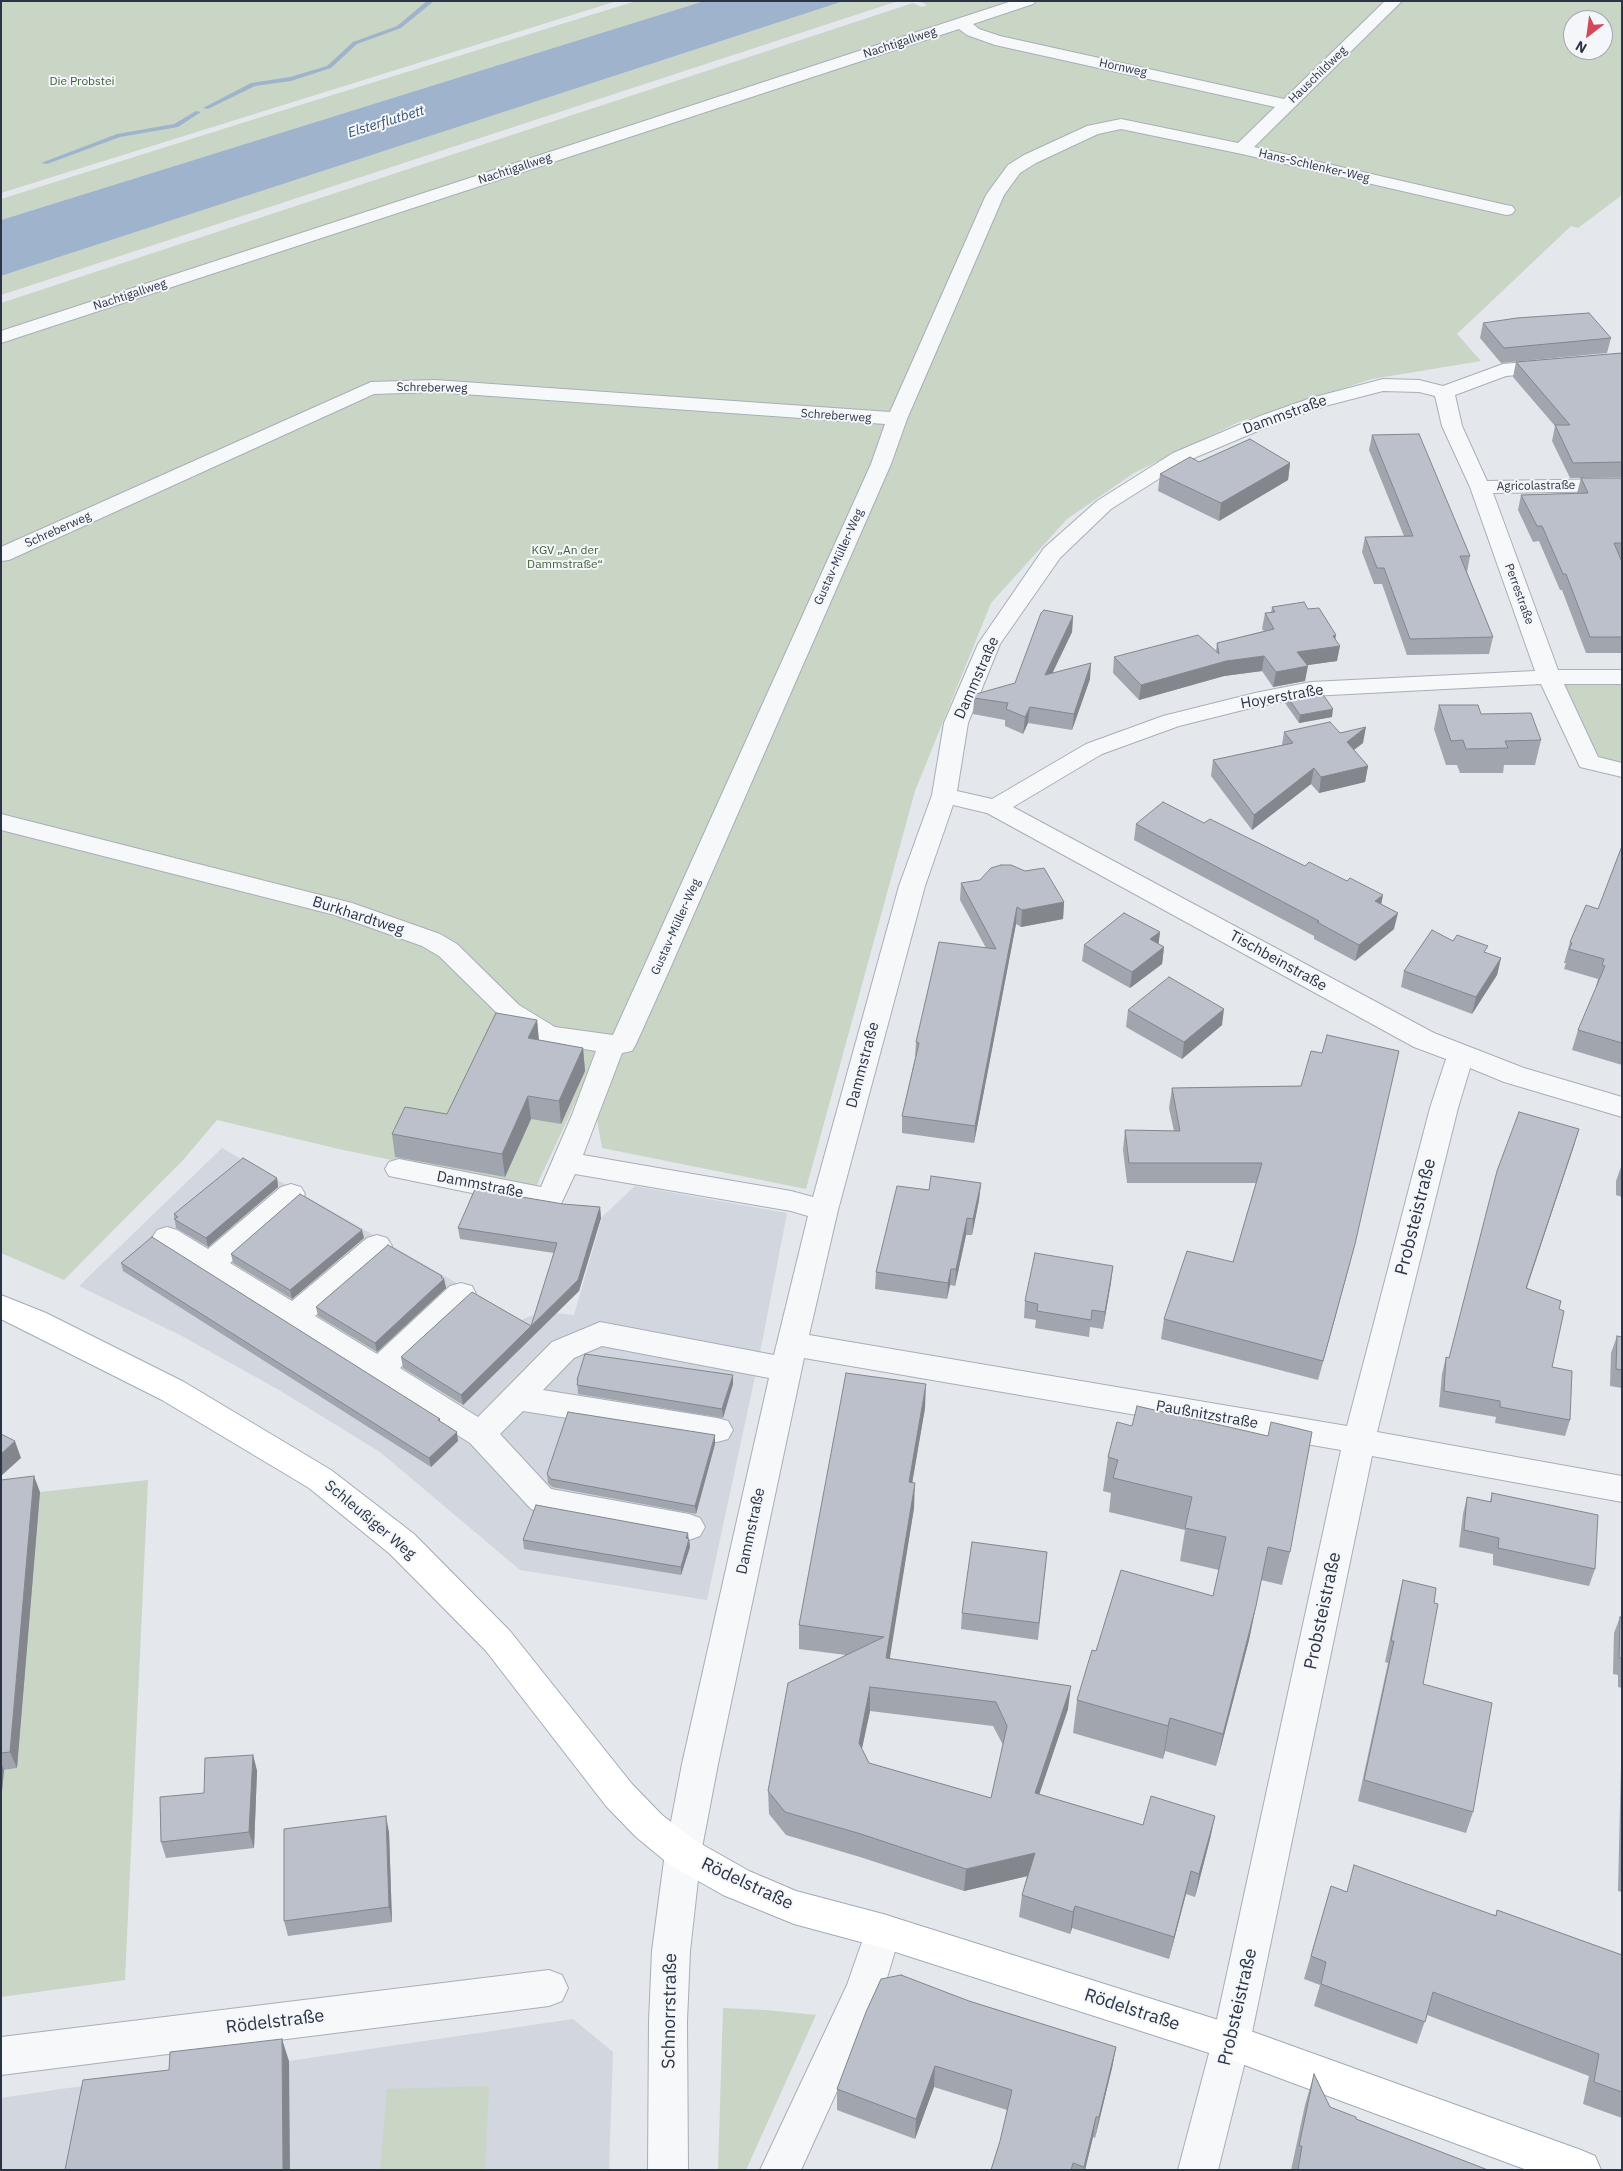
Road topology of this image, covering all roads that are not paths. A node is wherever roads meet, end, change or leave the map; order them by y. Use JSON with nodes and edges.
{"nodes":[{"id":1,"x":1028,"y":1,"type":"edge"},
{"id":2,"x":1394,"y":1,"type":"edge"},
{"id":3,"x":962,"y":23,"type":"junction"},
{"id":4,"x":1288,"y":105,"type":"junction"},
{"id":5,"x":1121,"y":124,"type":"joint"},
{"id":6,"x":1242,"y":149,"type":"junction"},
{"id":7,"x":1506,"y":210,"type":"dead end"},
{"id":8,"x":1,"y":337,"type":"edge"},
{"id":9,"x":1622,"y":360,"type":"edge"},
{"id":10,"x":1444,"y":392,"type":"junction"},
{"id":11,"x":897,"y":420,"type":"junction"},
{"id":12,"x":1622,"y":485,"type":"edge"},
{"id":13,"x":1480,"y":487,"type":"junction"},
{"id":14,"x":1,"y":555,"type":"edge"},
{"id":15,"x":1622,"y":677,"type":"edge"},
{"id":16,"x":1549,"y":678,"type":"junction"},
{"id":17,"x":1622,"y":770,"type":"edge"},
{"id":18,"x":944,"y":795,"type":"junction"},
{"id":19,"x":994,"y":807,"type":"junction"},
{"id":20,"x":1,"y":822,"type":"edge"},
{"id":21,"x":612,"y":1044,"type":"junction"},
{"id":22,"x":1460,"y":1056,"type":"junction"},
{"id":23,"x":1622,"y":1107,"type":"edge"},
{"id":24,"x":566,"y":1162,"type":"junction"},
{"id":25,"x":399,"y":1169,"type":"dead end"},
{"id":26,"x":292,"y":1194,"type":"dead end"},
{"id":27,"x":824,"y":1210,"type":"junction"},
{"id":28,"x":167,"y":1238,"type":"dead end"},
{"id":29,"x":377,"y":1246,"type":"dead end"},
{"id":30,"x":209,"y":1265,"type":"junction"},
{"id":31,"x":461,"y":1294,"type":"dead end"},
{"id":32,"x":1,"y":1306,"type":"edge"},
{"id":33,"x":292,"y":1317,"type":"junction"},
{"id":34,"x":789,"y":1357,"type":"junction"},
{"id":35,"x":379,"y":1370,"type":"junction"},
{"id":36,"x":517,"y":1398,"type":"junction"},
{"id":37,"x":718,"y":1430,"type":"dead end"},
{"id":38,"x":481,"y":1434,"type":"junction"},
{"id":39,"x":1359,"y":1441,"type":"junction"},
{"id":40,"x":1622,"y":1490,"type":"edge"},
{"id":41,"x":689,"y":1527,"type":"dead end"},
{"id":42,"x":683,"y":1853,"type":"junction"},
{"id":43,"x":883,"y":1931,"type":"junction"},
{"id":44,"x":549,"y":1988,"type":"dead end"},
{"id":45,"x":1231,"y":2042,"type":"junction"},
{"id":46,"x":1,"y":2056,"type":"edge"},
{"id":47,"x":668,"y":2170,"type":"edge"},
{"id":48,"x":780,"y":2170,"type":"edge"},
{"id":49,"x":1198,"y":2170,"type":"edge"},
{"id":50,"x":1581,"y":2170,"type":"edge"}],
"edges":[{"from":1,"to":3,"type":"street","name":"Nachtigallweg"},
{"from":2,"to":4,"type":"street","name":"Hauschildweg"},
{"from":3,"to":4,"type":"street","name":"Hornweg"},
{"from":3,"to":8,"type":"street","name":"Nachtigallweg"},
{"from":4,"to":6,"type":"street","name":"Hauschildweg"},
{"from":5,"to":6,"type":"street","name":"Hans-Schlenker-Weg"},
{"from":5,"to":11,"type":"street","name":"Gustav-Müller-Weg"},
{"from":6,"to":7,"type":"street","name":"Hans-Schlenker-Weg"},
{"from":9,"to":10,"type":"street"},
{"from":10,"to":13,"type":"street","name":"Perrestraße"},
{"from":10,"to":18,"type":"street","name":"Dammstraße"},
{"from":11,"to":14,"type":"street","name":"Schreberweg"},
{"from":11,"to":21,"type":"street","name":"Gustav-Müller-Weg"},
{"from":12,"to":13,"type":"street","name":"Agricolastraße"},
{"from":13,"to":16,"type":"street","name":"Perrestraße"},
{"from":15,"to":16,"type":"street","name":"Hoyerstraße"},
{"from":16,"to":17,"type":"street","name":"Perrestraße"},
{"from":16,"to":19,"type":"street","name":"Hoyerstraße"},
{"from":18,"to":19,"type":"street","name":"Tischbeinstraße"},
{"from":18,"to":27,"type":"street","name":"Dammstraße"},
{"from":19,"to":22,"type":"street","name":"Tischbeinstraße"},
{"from":20,"to":21,"type":"street","name":"Burkhardtweg"},
{"from":21,"to":24,"type":"street","name":"Dammstraße"},
{"from":22,"to":23,"type":"street","name":"Tischbeinstraße"},
{"from":22,"to":39,"type":"street","name":"Probsteistraße"},
{"from":24,"to":25,"type":"street","name":"Dammstraße"},
{"from":24,"to":27,"type":"street"},
{"from":26,"to":30,"type":"street"},
{"from":27,"to":34,"type":"street","name":"Dammstraße"},
{"from":28,"to":30,"type":"street"},
{"from":29,"to":33,"type":"street"},
{"from":30,"to":33,"type":"street"},
{"from":31,"to":35,"type":"street"},
{"from":32,"to":42,"type":"main road","name":"Schleußiger Weg"},
{"from":33,"to":35,"type":"street"},
{"from":34,"to":36,"type":"street","name":"Paußnitzstraße"},
{"from":34,"to":39,"type":"street","name":"Paußnitzstraße"},
{"from":34,"to":42,"type":"street","name":"Dammstraße"},
{"from":35,"to":38,"type":"street"},
{"from":36,"to":37,"type":"street"},
{"from":36,"to":38,"type":"street","name":"Paußnitzstraße"},
{"from":38,"to":41,"type":"street"},
{"from":39,"to":40,"type":"street","name":"Paußnitzstraße"},
{"from":39,"to":45,"type":"street","name":"Probsteistraße"},
{"from":42,"to":43,"type":"main road","name":"Rödelstraße"},
{"from":42,"to":47,"type":"street","name":"Schnorrstraße"},
{"from":43,"to":45,"type":"main road","name":"Rödelstraße"},
{"from":43,"to":48,"type":"street"},
{"from":44,"to":46,"type":"street","name":"Rödelstraße"},
{"from":45,"to":49,"type":"street","name":"Probsteistraße"},
{"from":45,"to":50,"type":"main road","name":"Rödelstraße"}]}
